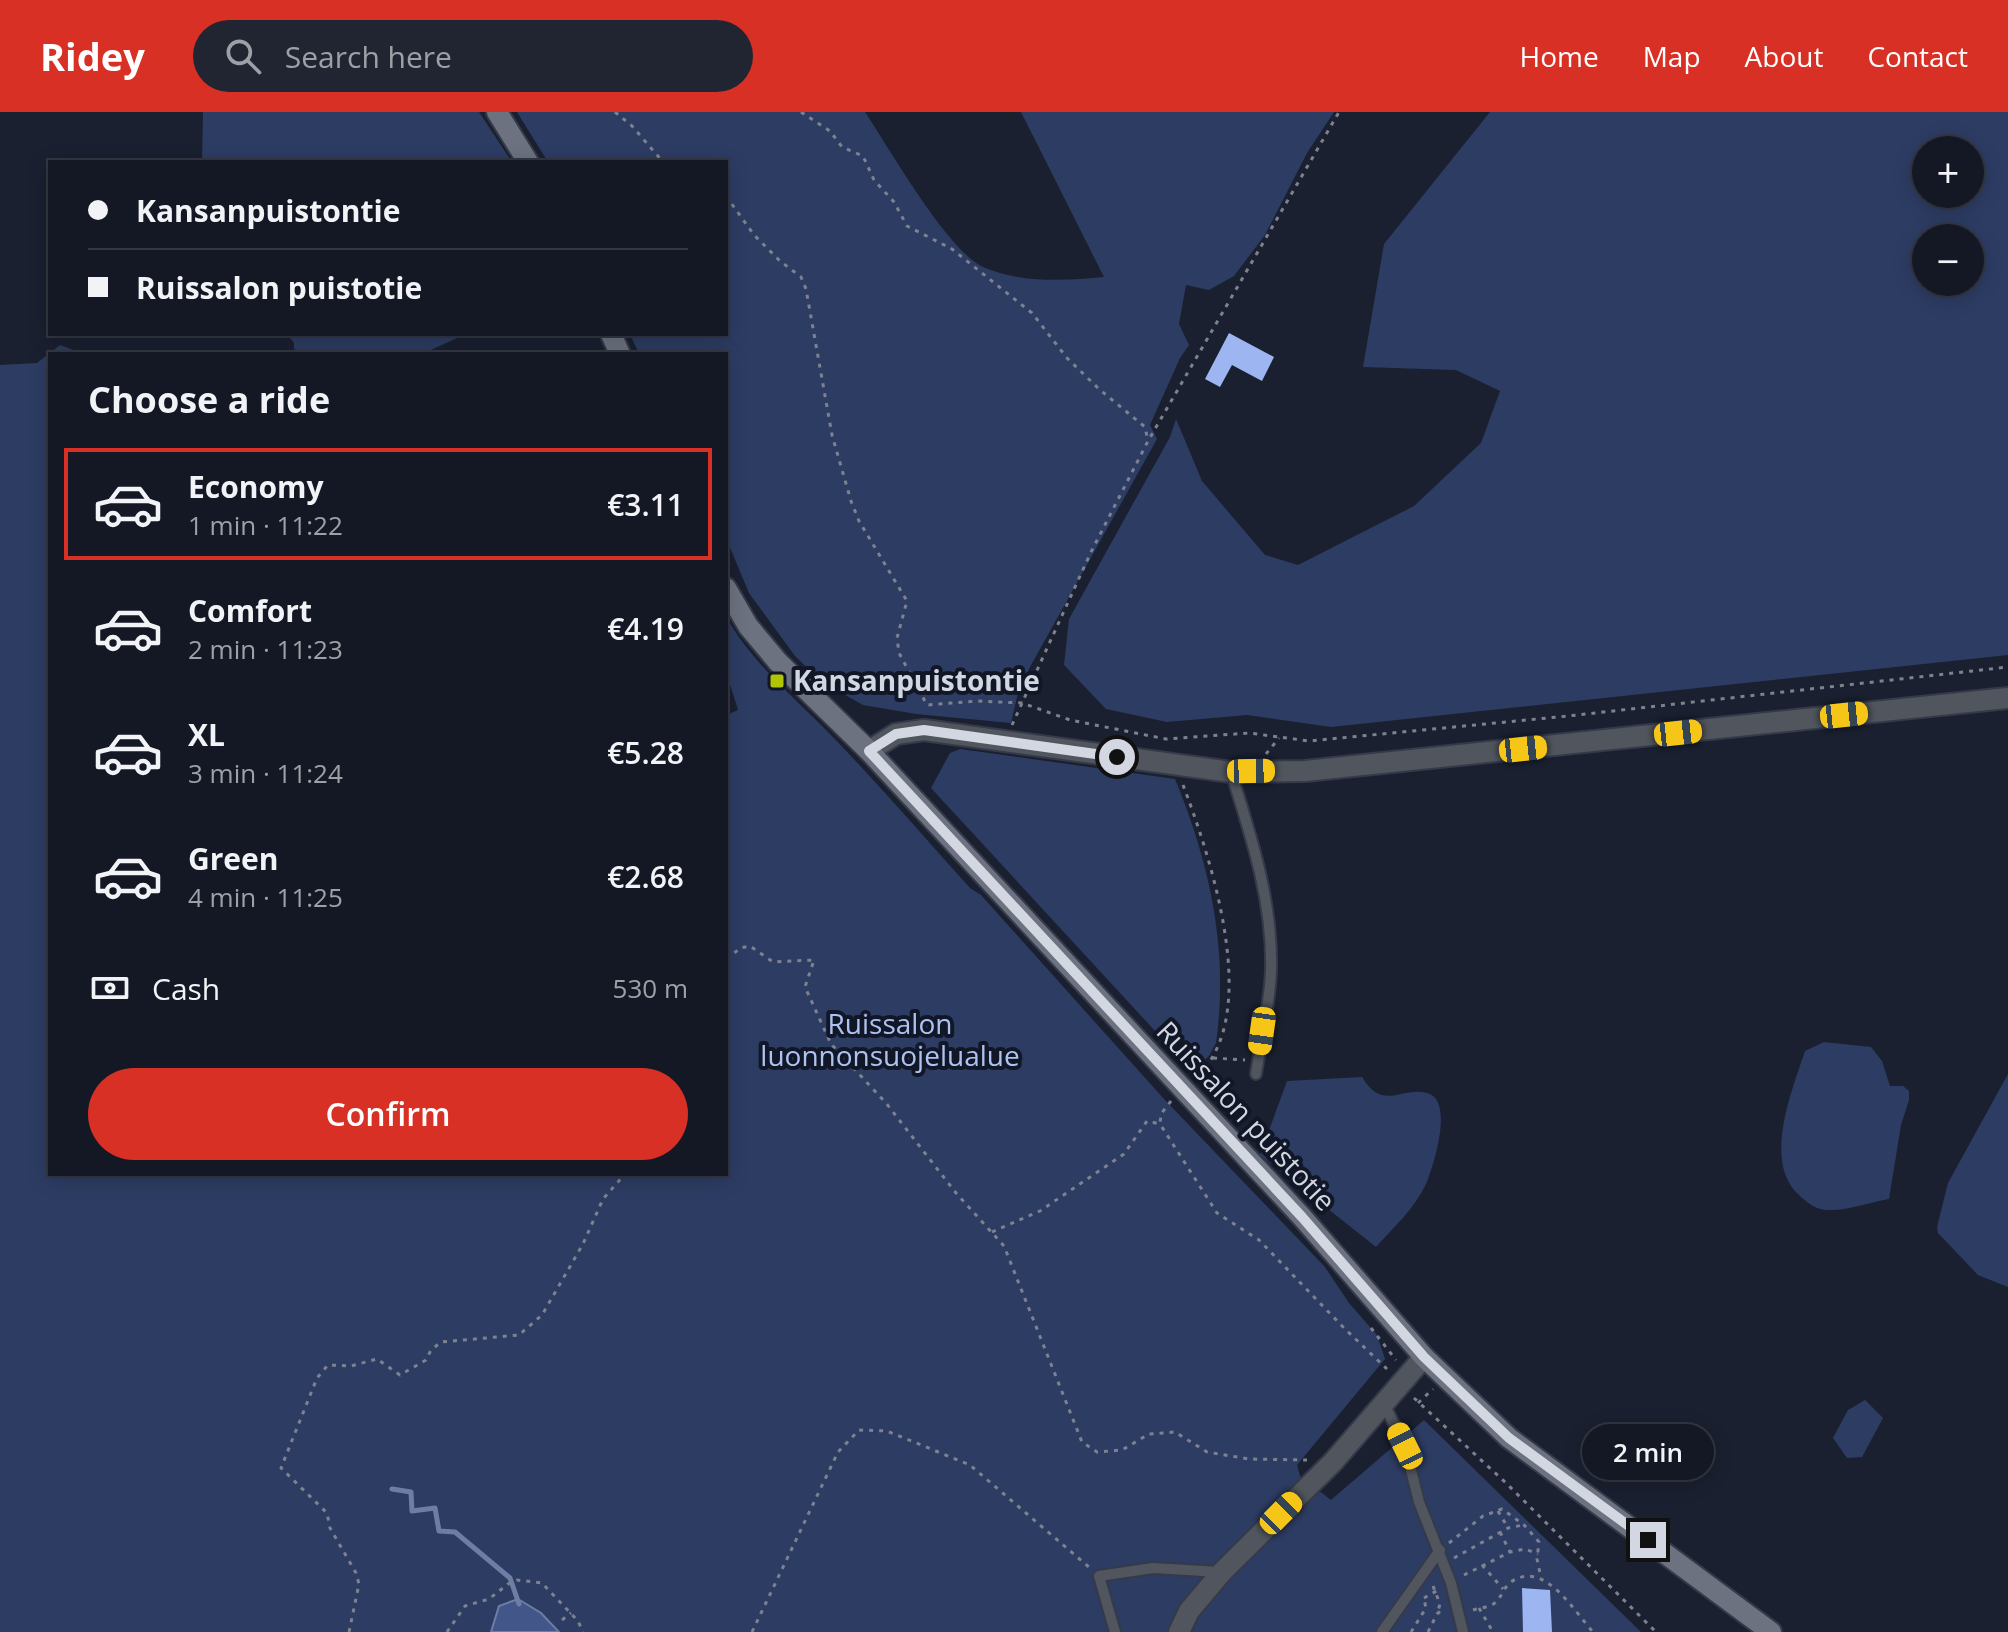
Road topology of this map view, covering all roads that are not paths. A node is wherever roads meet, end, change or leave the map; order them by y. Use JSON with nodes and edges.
{"nodes":[{"id":1,"x":497,"y":112,"type":"edge"},
{"id":2,"x":527,"y":160,"type":"edge"},
{"id":3,"x":728,"y":591,"type":"edge"},
{"id":4,"x":2008,"y":698,"type":"edge"},
{"id":5,"x":869,"y":751,"type":"junction"},
{"id":6,"x":1231,"y":772,"type":"junction"},
{"id":7,"x":1256,"y":1074,"type":"dead end"},
{"id":8,"x":1424,"y":1357,"type":"junction"},
{"id":9,"x":1384,"y":1404,"type":"junction"},
{"id":10,"x":1440,"y":1550,"type":"junction"},
{"id":11,"x":1222,"y":1572,"type":"junction"},
{"id":12,"x":1115,"y":1632,"type":"edge"},
{"id":13,"x":1179,"y":1632,"type":"edge"},
{"id":14,"x":1382,"y":1632,"type":"edge"},
{"id":15,"x":1463,"y":1632,"type":"edge"},
{"id":16,"x":1771,"y":1632,"type":"edge"}],
"edges":[{"from":1,"to":2,"type":"street"},
{"from":3,"to":5,"type":"street","name":"Ruissalon puistotie"},
{"from":4,"to":6,"type":"street"},
{"from":5,"to":6,"type":"street"},
{"from":5,"to":8,"type":"street","name":"Ruissalon puistotie"},
{"from":6,"to":7,"type":"lane"},
{"from":8,"to":9,"type":"street"},
{"from":8,"to":16,"type":"street","name":"Ruissalon puistotie"},
{"from":9,"to":10,"type":"lane"},
{"from":9,"to":11,"type":"street"},
{"from":10,"to":14,"type":"lane"},
{"from":10,"to":15,"type":"lane"},
{"from":11,"to":12,"type":"lane"},
{"from":11,"to":13,"type":"street"}]}
